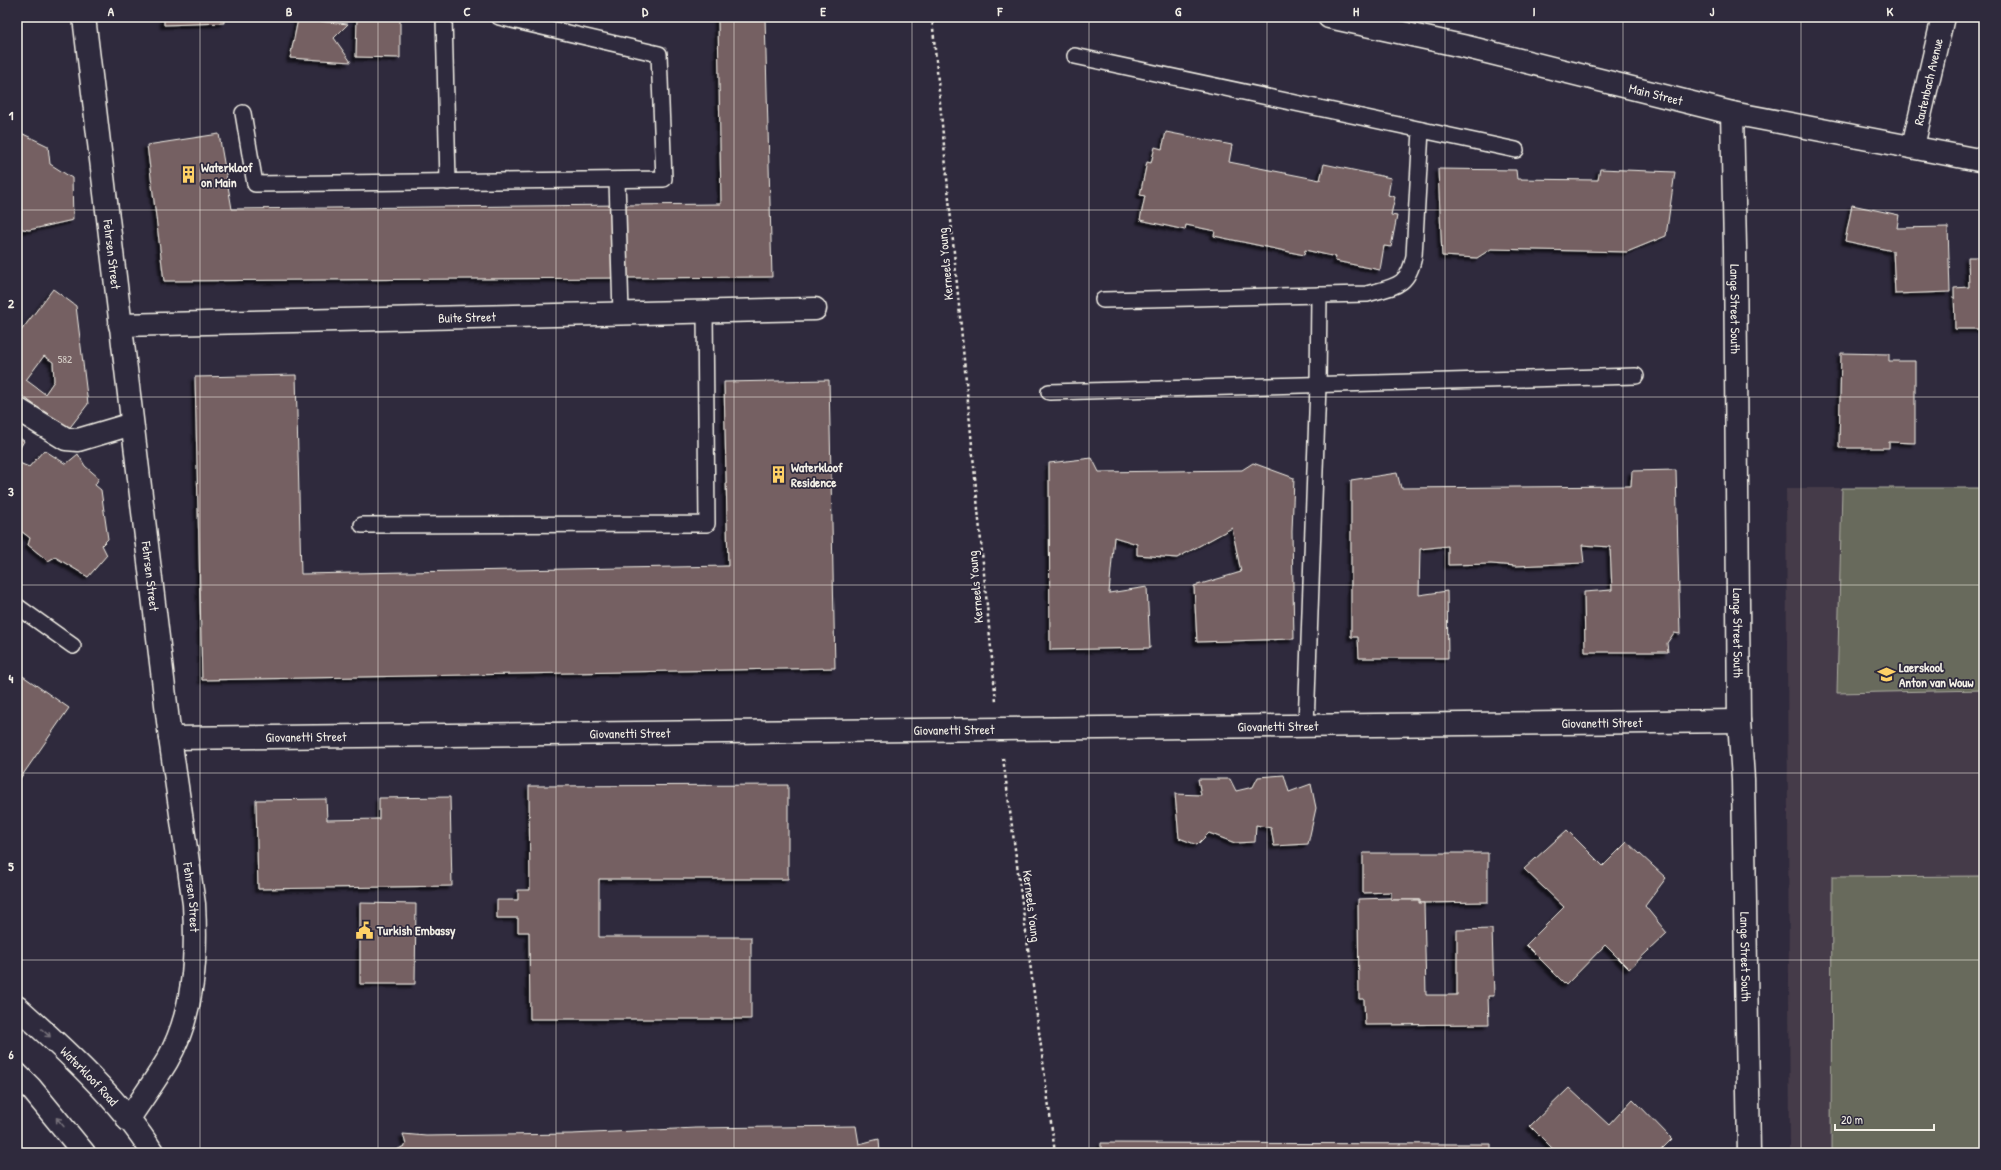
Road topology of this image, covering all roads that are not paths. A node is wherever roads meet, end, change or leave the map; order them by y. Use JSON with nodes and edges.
{"nodes":[{"id":1,"x":84,"y":17,"type":"edge"},
{"id":2,"x":444,"y":17,"type":"edge"},
{"id":3,"x":499,"y":17,"type":"edge"},
{"id":4,"x":1329,"y":17,"type":"edge"},
{"id":5,"x":1943,"y":17,"type":"edge"},
{"id":6,"x":1075,"y":56,"type":"dead end"},
{"id":7,"x":243,"y":113,"type":"dead end"},
{"id":8,"x":1732,"y":113,"type":"junction"},
{"id":9,"x":1421,"y":130,"type":"junction"},
{"id":10,"x":1913,"y":146,"type":"junction"},
{"id":11,"x":1516,"y":150,"type":"dead end"},
{"id":12,"x":1984,"y":161,"type":"edge"},
{"id":13,"x":617,"y":180,"type":"junction"},
{"id":14,"x":448,"y":182,"type":"junction"},
{"id":15,"x":1319,"y":296,"type":"junction"},
{"id":16,"x":1103,"y":300,"type":"dead end"},
{"id":17,"x":815,"y":309,"type":"dead end"},
{"id":18,"x":705,"y":312,"type":"junction"},
{"id":19,"x":621,"y":313,"type":"junction"},
{"id":20,"x":120,"y":324,"type":"junction"},
{"id":21,"x":1636,"y":376,"type":"dead end"},
{"id":22,"x":1318,"y":385,"type":"junction"},
{"id":23,"x":1049,"y":392,"type":"dead end"},
{"id":24,"x":17,"y":409,"type":"edge"},
{"id":25,"x":132,"y":424,"type":"junction"},
{"id":26,"x":362,"y":525,"type":"dead end"},
{"id":27,"x":17,"y":606,"type":"edge"},
{"id":28,"x":73,"y":646,"type":"dead end"},
{"id":29,"x":1739,"y":721,"type":"junction"},
{"id":30,"x":1306,"y":726,"type":"junction"},
{"id":31,"x":170,"y":738,"type":"junction"},
{"id":32,"x":17,"y":1007,"type":"edge"},
{"id":33,"x":17,"y":1074,"type":"edge"},
{"id":34,"x":128,"y":1120,"type":"junction"},
{"id":35,"x":84,"y":1153,"type":"edge"},
{"id":36,"x":153,"y":1153,"type":"edge"},
{"id":37,"x":1749,"y":1153,"type":"edge"}],
"edges":[{"from":1,"to":20,"type":"street","name":"Fehrsen Street"},
{"from":2,"to":14,"type":"lane"},
{"from":3,"to":13,"type":"lane"},
{"from":4,"to":8,"type":"street","name":"Main Street"},
{"from":5,"to":10,"type":"street","name":"Rautenbach Avenue"},
{"from":6,"to":9,"type":"lane"},
{"from":7,"to":14,"type":"lane"},
{"from":8,"to":10,"type":"street","name":"Main Street"},
{"from":8,"to":29,"type":"street","name":"Lange Street South"},
{"from":9,"to":11,"type":"lane"},
{"from":9,"to":15,"type":"lane"},
{"from":10,"to":12,"type":"street","name":"Main Street"},
{"from":13,"to":14,"type":"lane"},
{"from":13,"to":19,"type":"lane"},
{"from":15,"to":16,"type":"lane"},
{"from":15,"to":22,"type":"lane"},
{"from":17,"to":18,"type":"street","name":"Buite Street"},
{"from":18,"to":19,"type":"street","name":"Buite Street"},
{"from":18,"to":26,"type":"lane"},
{"from":19,"to":20,"type":"street","name":"Buite Street"},
{"from":20,"to":25,"type":"street","name":"Fehrsen Street"},
{"from":21,"to":22,"type":"lane"},
{"from":22,"to":23,"type":"lane"},
{"from":22,"to":30,"type":"lane"},
{"from":24,"to":25,"type":"street"},
{"from":25,"to":31,"type":"street","name":"Fehrsen Street"},
{"from":27,"to":28,"type":"lane"},
{"from":29,"to":30,"type":"street","name":"Giovanetti Street"},
{"from":29,"to":37,"type":"street","name":"Lange Street South"},
{"from":30,"to":31,"type":"street","name":"Giovanetti Street"},
{"from":31,"to":34,"type":"street","name":"Fehrsen Street"},
{"from":32,"to":34,"type":"street","name":"Waterkloof Road","one_way":true},
{"from":35,"to":33,"type":"street","one_way":true},
{"from":34,"to":36,"type":"street","name":"Waterkloof Road"}]}
